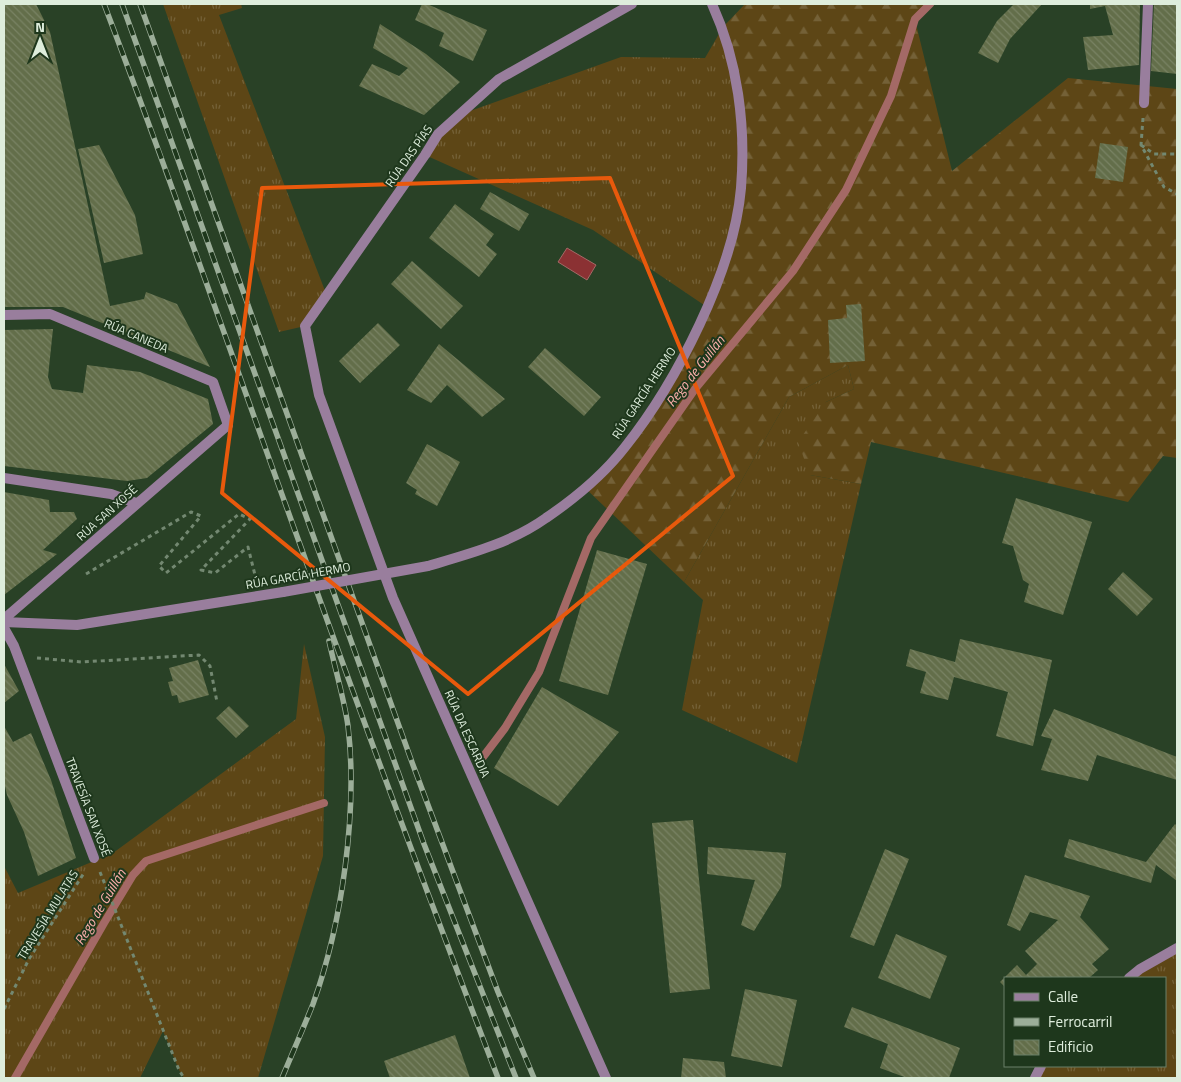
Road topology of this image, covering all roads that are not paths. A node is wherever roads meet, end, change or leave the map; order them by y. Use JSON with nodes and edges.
{"nodes":[{"id":1,"x":632,"y":4,"type":"edge"},
{"id":2,"x":712,"y":4,"type":"edge"},
{"id":3,"x":1148,"y":4,"type":"edge"},
{"id":4,"x":1144,"y":103,"type":"road end"},
{"id":5,"x":4,"y":315,"type":"edge"},
{"id":6,"x":319,"y":395,"type":"joint"},
{"id":7,"x":228,"y":425,"type":"joint"},
{"id":8,"x":4,"y":478,"type":"edge"},
{"id":9,"x":136,"y":503,"type":"junction"},
{"id":10,"x":4,"y":620,"type":"edge"},
{"id":11,"x":4,"y":628,"type":"edge"},
{"id":12,"x":94,"y":858,"type":"road end"},
{"id":13,"x":1177,"y":948,"type":"edge"},
{"id":14,"x":1130,"y":977,"type":"edge"},
{"id":15,"x":606,"y":1078,"type":"edge"}],
"edges":[{"from":1,"to":6,"type":"street","name":"RÚA DAS PÍAS"},
{"from":2,"to":10,"type":"street","name":"RÚA GARCÍA HERMO","bridge":true},
{"from":3,"to":4,"type":"street"},
{"from":5,"to":7,"type":"street","name":"RÚA CANEDA"},
{"from":6,"to":15,"type":"street","name":"RÚA DA ESCARDIA"},
{"from":7,"to":9,"type":"street","name":"RÚA SAN XOSÉ"},
{"from":8,"to":9,"type":"street"},
{"from":9,"to":10,"type":"street","name":"RÚA SAN XOSÉ"},
{"from":11,"to":12,"type":"street","name":"TRAVESÍA SAN XOSÉ"},
{"from":13,"to":14,"type":"street"}]}
